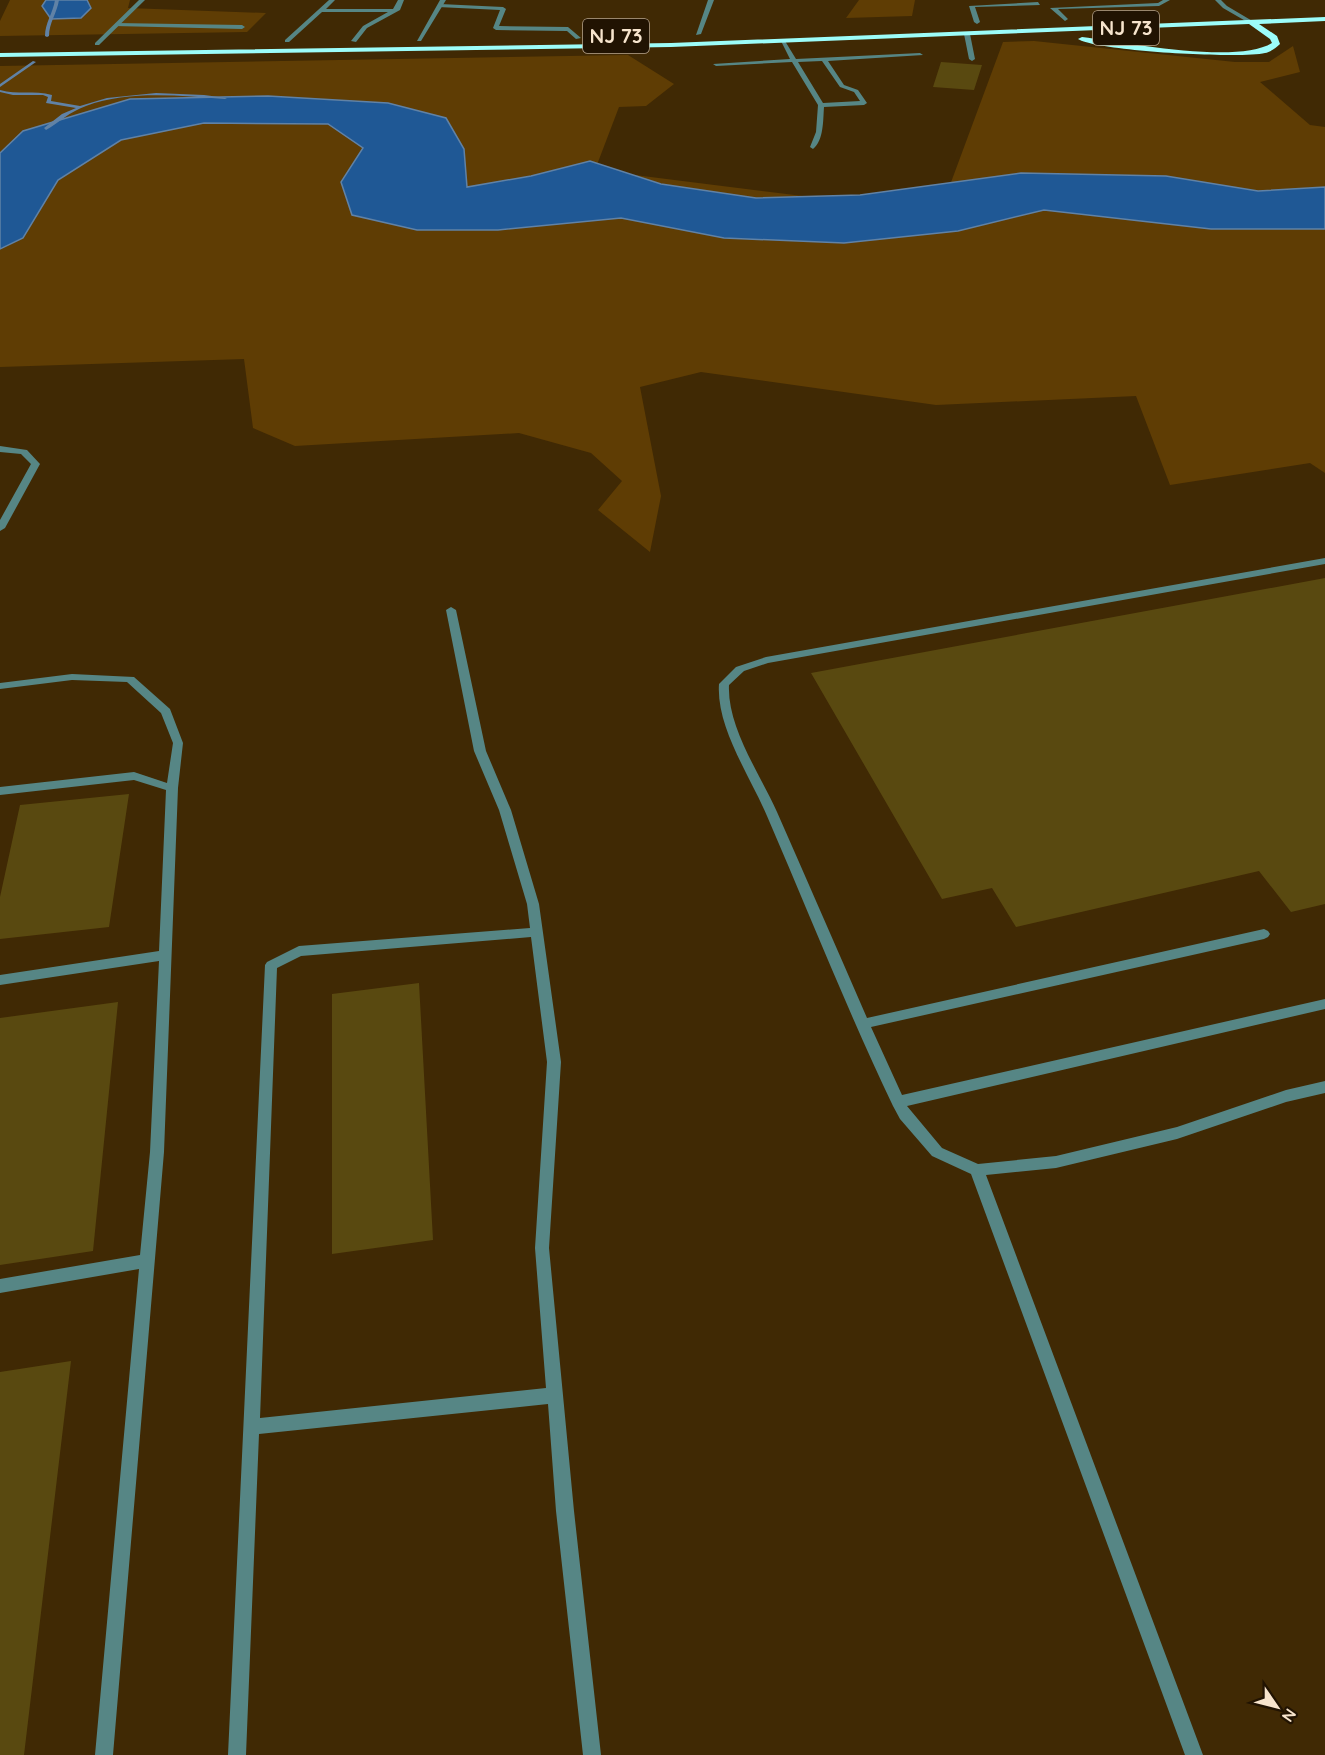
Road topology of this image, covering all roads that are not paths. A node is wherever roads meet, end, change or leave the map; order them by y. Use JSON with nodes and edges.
{"nodes":[{"id":1,"x":142,"y":0,"type":"edge"},
{"id":2,"x":332,"y":0,"type":"edge"},
{"id":3,"x":401,"y":0,"type":"edge"},
{"id":4,"x":711,"y":0,"type":"edge"},
{"id":5,"x":1023,"y":0,"type":"edge"},
{"id":6,"x":1167,"y":0,"type":"edge"},
{"id":7,"x":1218,"y":0,"type":"edge"},
{"id":8,"x":441,"y":3,"type":"edge"},
{"id":9,"x":1038,"y":4,"type":"junction"},
{"id":10,"x":1053,"y":8,"type":"junction"},
{"id":11,"x":321,"y":10,"type":"junction"},
{"id":12,"x":394,"y":11,"type":"junction"},
{"id":13,"x":1232,"y":11,"type":"junction"},
{"id":14,"x":1252,"y":11,"type":"dead end"},
{"id":15,"x":1220,"y":12,"type":"dead end"},
{"id":16,"x":1077,"y":18,"type":"dead end"},
{"id":17,"x":1054,"y":19,"type":"dead end"},
{"id":18,"x":1065,"y":19,"type":"junction"},
{"id":19,"x":1325,"y":19,"type":"edge"},
{"id":20,"x":977,"y":22,"type":"junction"},
{"id":21,"x":988,"y":22,"type":"dead end"},
{"id":22,"x":1251,"y":22,"type":"junction"},
{"id":23,"x":965,"y":23,"type":"dead end"},
{"id":24,"x":116,"y":25,"type":"junction"},
{"id":25,"x":242,"y":27,"type":"dead end"},
{"id":26,"x":881,"y":27,"type":"dead end"},
{"id":27,"x":511,"y":28,"type":"junction"},
{"id":28,"x":1000,"y":32,"type":"junction"},
{"id":29,"x":686,"y":34,"type":"dead end"},
{"id":30,"x":698,"y":34,"type":"junction"},
{"id":31,"x":967,"y":34,"type":"junction"},
{"id":32,"x":651,"y":35,"type":"dead end"},
{"id":33,"x":578,"y":38,"type":"junction"},
{"id":34,"x":507,"y":39,"type":"junction"},
{"id":35,"x":354,"y":40,"type":"junction"},
{"id":36,"x":420,"y":40,"type":"junction"},
{"id":37,"x":287,"y":41,"type":"junction"},
{"id":38,"x":783,"y":42,"type":"junction"},
{"id":39,"x":97,"y":44,"type":"junction"},
{"id":40,"x":11,"y":45,"type":"dead end"},
{"id":41,"x":0,"y":55,"type":"edge"},
{"id":42,"x":920,"y":55,"type":"dead end"},
{"id":43,"x":824,"y":59,"type":"junction"},
{"id":44,"x":972,"y":59,"type":"dead end"},
{"id":45,"x":795,"y":61,"type":"junction"},
{"id":46,"x":716,"y":64,"type":"dead end"},
{"id":47,"x":821,"y":105,"type":"junction"},
{"id":48,"x":813,"y":147,"type":"dead end"},
{"id":49,"x":0,"y":449,"type":"edge"},
{"id":50,"x":0,"y":528,"type":"edge"},
{"id":51,"x":1325,"y":561,"type":"edge"},
{"id":52,"x":451,"y":610,"type":"dead end"},
{"id":53,"x":0,"y":686,"type":"edge"},
{"id":54,"x":172,"y":788,"type":"junction"},
{"id":55,"x":0,"y":791,"type":"edge"},
{"id":56,"x":537,"y":932,"type":"junction"},
{"id":57,"x":1264,"y":934,"type":"dead end"},
{"id":58,"x":165,"y":955,"type":"junction"},
{"id":59,"x":0,"y":980,"type":"edge"},
{"id":60,"x":1325,"y":1004,"type":"edge"},
{"id":61,"x":863,"y":1024,"type":"junction"},
{"id":62,"x":1325,"y":1087,"type":"edge"},
{"id":63,"x":898,"y":1102,"type":"junction"},
{"id":64,"x":977,"y":1170,"type":"junction"},
{"id":65,"x":147,"y":1261,"type":"junction"},
{"id":66,"x":0,"y":1286,"type":"edge"},
{"id":67,"x":555,"y":1395,"type":"junction"},
{"id":68,"x":251,"y":1428,"type":"junction"},
{"id":69,"x":104,"y":1755,"type":"edge"},
{"id":70,"x":237,"y":1755,"type":"edge"},
{"id":71,"x":592,"y":1755,"type":"edge"},
{"id":72,"x":1194,"y":1755,"type":"edge"}],
"edges":[{"from":1,"to":24,"type":"street"},
{"from":2,"to":11,"type":"street"},
{"from":3,"to":12,"type":"street"},
{"from":4,"to":30,"type":"street"},
{"from":5,"to":9,"type":"street"},
{"from":6,"to":10,"type":"street"},
{"from":7,"to":13,"type":"street"},
{"from":8,"to":27,"type":"street"},
{"from":8,"to":36,"type":"street"},
{"from":9,"to":10,"type":"street"},
{"from":9,"to":20,"type":"street"},
{"from":10,"to":18,"type":"street"},
{"from":11,"to":12,"type":"street"},
{"from":11,"to":37,"type":"street"},
{"from":12,"to":35,"type":"street"},
{"from":13,"to":14,"type":"highway"},
{"from":13,"to":15,"type":"highway"},
{"from":13,"to":22,"type":"street"},
{"from":16,"to":18,"type":"highway","number":"NJ 73"},
{"from":17,"to":18,"type":"highway","number":"NJ 73"},
{"from":19,"to":22,"type":"highway","number":"NJ 73"},
{"from":20,"to":21,"type":"highway"},
{"from":20,"to":23,"type":"highway"},
{"from":22,"to":28,"type":"highway","number":"NJ 73"},
{"from":22,"to":28,"type":"highway"},
{"from":24,"to":25,"type":"street"},
{"from":24,"to":39,"type":"street"},
{"from":26,"to":30,"type":"highway"},
{"from":27,"to":33,"type":"street"},
{"from":27,"to":34,"type":"street"},
{"from":28,"to":31,"type":"highway","number":"NJ 73"},
{"from":29,"to":30,"type":"highway"},
{"from":31,"to":38,"type":"highway","number":"NJ 73"},
{"from":31,"to":44,"type":"street"},
{"from":32,"to":33,"type":"highway","number":"NJ 73"},
{"from":33,"to":34,"type":"highway","number":"NJ 73"},
{"from":34,"to":36,"type":"highway","number":"NJ 73"},
{"from":35,"to":36,"type":"highway","number":"NJ 73"},
{"from":35,"to":37,"type":"highway","number":"NJ 73"},
{"from":37,"to":39,"type":"highway","number":"NJ 73"},
{"from":38,"to":41,"type":"highway","number":"NJ 73"},
{"from":38,"to":45,"type":"street"},
{"from":39,"to":40,"type":"highway","number":"NJ 73"},
{"from":42,"to":43,"type":"street"},
{"from":43,"to":45,"type":"street"},
{"from":43,"to":47,"type":"street"},
{"from":45,"to":46,"type":"street"},
{"from":45,"to":47,"type":"street"},
{"from":47,"to":48,"type":"street"},
{"from":49,"to":50,"type":"street"},
{"from":51,"to":61,"type":"street"},
{"from":52,"to":56,"type":"street"},
{"from":53,"to":54,"type":"street"},
{"from":54,"to":55,"type":"street"},
{"from":54,"to":58,"type":"street"},
{"from":56,"to":67,"type":"street"},
{"from":56,"to":68,"type":"street"},
{"from":57,"to":61,"type":"street"},
{"from":58,"to":59,"type":"street"},
{"from":58,"to":65,"type":"street"},
{"from":60,"to":63,"type":"street"},
{"from":61,"to":63,"type":"street"},
{"from":62,"to":64,"type":"street"},
{"from":63,"to":64,"type":"street"},
{"from":64,"to":72,"type":"street"},
{"from":65,"to":66,"type":"street"},
{"from":65,"to":69,"type":"street"},
{"from":67,"to":68,"type":"street"},
{"from":67,"to":71,"type":"street"},
{"from":68,"to":70,"type":"street"}]}
